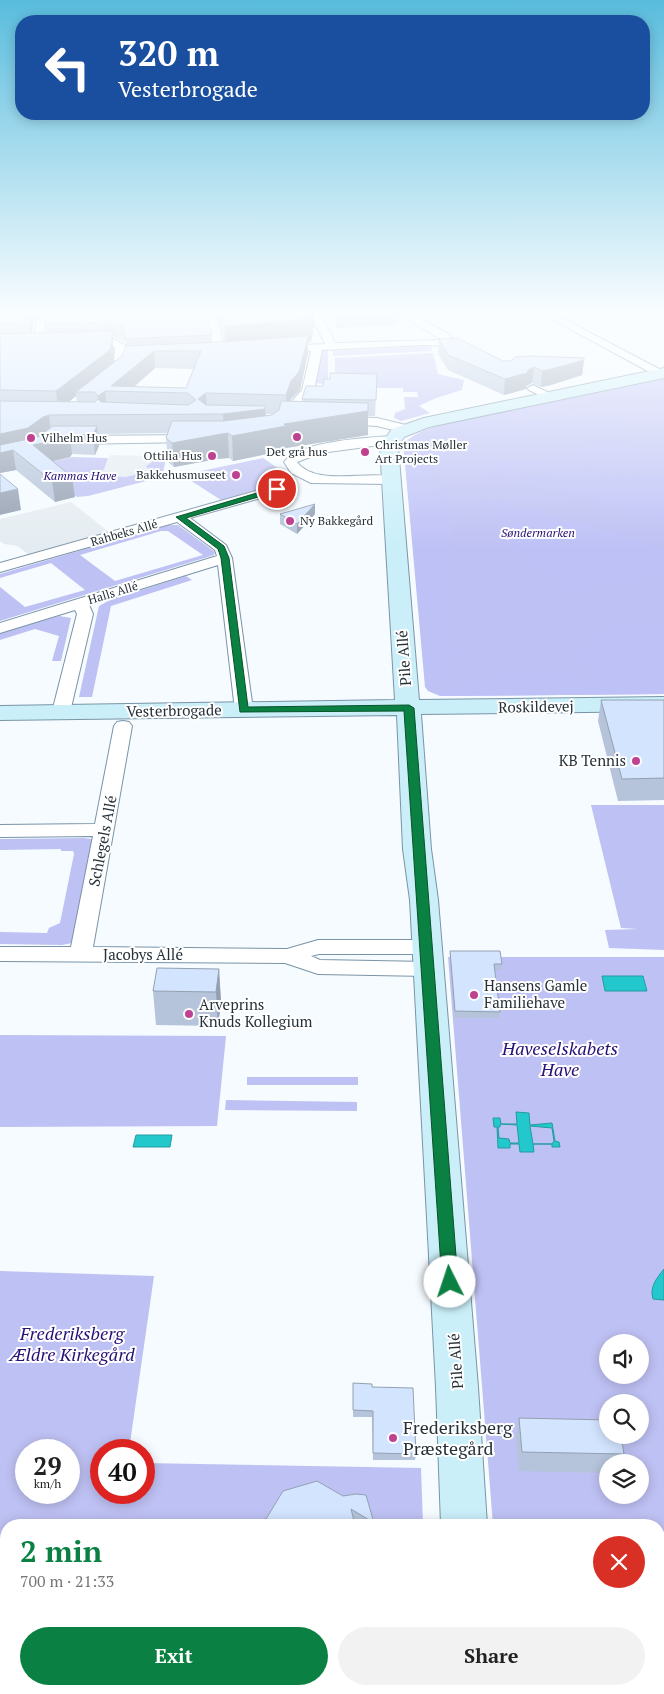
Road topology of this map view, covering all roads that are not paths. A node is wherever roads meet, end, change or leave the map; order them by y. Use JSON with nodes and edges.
{"nodes":[{"id":1,"x":308,"y":391,"type":"edge"},
{"id":2,"x":538,"y":391,"type":"edge"},
{"id":3,"x":572,"y":391,"type":"edge"},
{"id":4,"x":547,"y":396,"type":"junction"},
{"id":5,"x":310,"y":420,"type":"edge"},
{"id":6,"x":326,"y":420,"type":"edge"},
{"id":7,"x":398,"y":435,"type":"junction"},
{"id":8,"x":204,"y":439,"type":"edge"},
{"id":9,"x":60,"y":440,"type":"edge"},
{"id":10,"x":390,"y":480,"type":"junction"},
{"id":11,"x":277,"y":489,"type":"dead end"},
{"id":12,"x":180,"y":517,"type":"junction"},
{"id":13,"x":225,"y":558,"type":"junction"},
{"id":14,"x":0,"y":568,"type":"edge"},
{"id":15,"x":80,"y":603,"type":"junction"},
{"id":16,"x":0,"y":628,"type":"edge"},
{"id":17,"x":664,"y":704,"type":"edge"},
{"id":18,"x":409,"y":708,"type":"junction"},
{"id":19,"x":244,"y":710,"type":"junction"},
{"id":20,"x":61,"y":712,"type":"junction"},
{"id":21,"x":0,"y":713,"type":"edge"},
{"id":22,"x":123,"y":726,"type":"dead end"},
{"id":23,"x":104,"y":830,"type":"junction"},
{"id":24,"x":0,"y":831,"type":"edge"},
{"id":25,"x":0,"y":954,"type":"edge"},
{"id":26,"x":81,"y":954,"type":"junction"},
{"id":27,"x":427,"y":958,"type":"junction"},
{"id":28,"x":464,"y":1519,"type":"edge"}],
"edges":[{"from":1,"to":5,"type":"street"},
{"from":2,"to":4,"type":"street"},
{"from":3,"to":4,"type":"street"},
{"from":4,"to":7,"type":"street"},
{"from":6,"to":7,"type":"street"},
{"from":7,"to":10,"type":"street","name":"Pile Allé"},
{"from":7,"to":10,"type":"street"},
{"from":8,"to":9,"type":"street"},
{"from":10,"to":18,"type":"street","name":"Pile Allé"},
{"from":11,"to":12,"type":"street","name":"Rahbeks Allé"},
{"from":12,"to":13,"type":"street"},
{"from":12,"to":14,"type":"street","name":"Rahbeks Allé"},
{"from":13,"to":15,"type":"street","name":"Halls Allé"},
{"from":13,"to":19,"type":"street"},
{"from":15,"to":16,"type":"street","name":"Halls Allé"},
{"from":15,"to":20,"type":"street"},
{"from":17,"to":18,"type":"street","name":"Roskildevej"},
{"from":18,"to":19,"type":"street","name":"Vesterbrogade"},
{"from":18,"to":27,"type":"street","name":"Pile Allé"},
{"from":19,"to":20,"type":"street","name":"Vesterbrogade"},
{"from":20,"to":21,"type":"street","name":"Vesterbrogade"},
{"from":22,"to":23,"type":"street","name":"Schlegels Allé"},
{"from":23,"to":24,"type":"street"},
{"from":23,"to":26,"type":"street","name":"Schlegels Allé"},
{"from":25,"to":26,"type":"street","name":"Jacobys Allé"},
{"from":26,"to":27,"type":"street","name":"Jacobys Allé"},
{"from":27,"to":28,"type":"street","name":"Pile Allé"}]}
